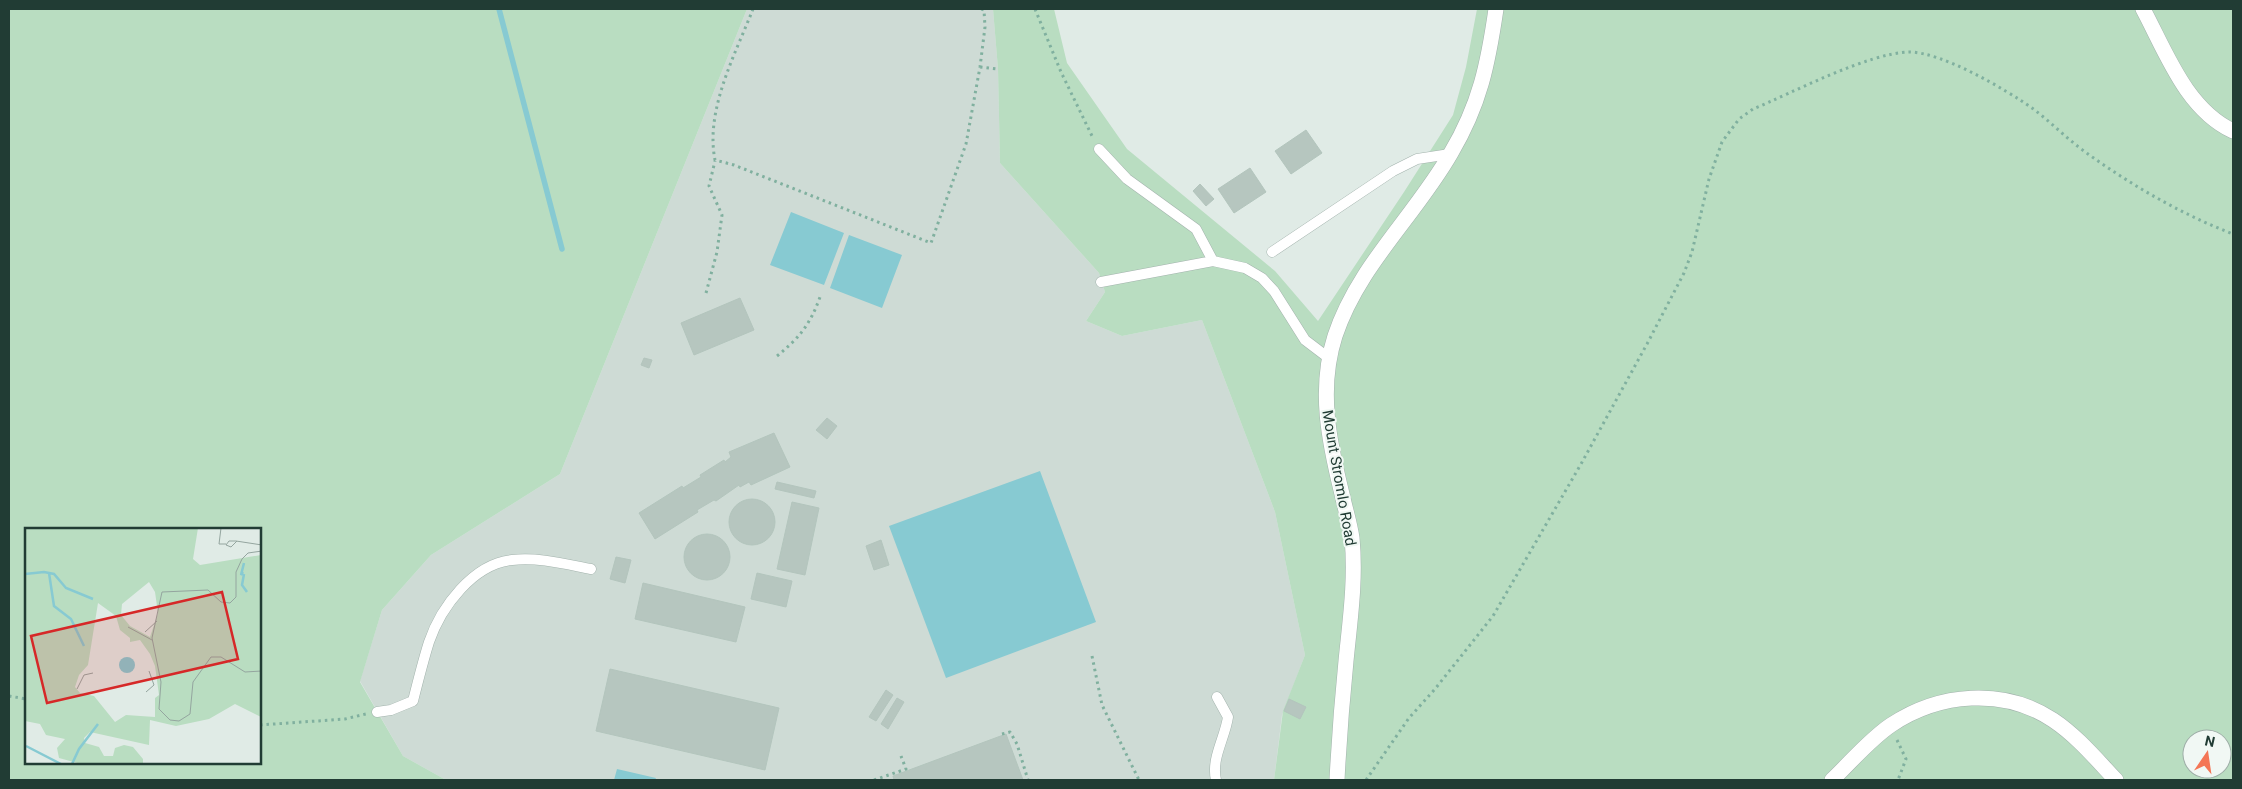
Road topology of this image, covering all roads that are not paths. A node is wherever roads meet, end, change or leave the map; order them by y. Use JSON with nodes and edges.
{"nodes":[{"id":1,"x":1496,"y":9,"type":"edge"},
{"id":2,"x":2143,"y":9,"type":"edge"},
{"id":3,"x":2233,"y":132,"type":"edge"},
{"id":4,"x":1099,"y":150,"type":"road end"},
{"id":5,"x":1450,"y":154,"type":"junction"},
{"id":6,"x":1272,"y":252,"type":"dead end"},
{"id":7,"x":1213,"y":260,"type":"junction"},
{"id":8,"x":1102,"y":282,"type":"dead end"},
{"id":9,"x":1330,"y":359,"type":"junction"},
{"id":10,"x":591,"y":569,"type":"dead end"},
{"id":11,"x":1217,"y":696,"type":"dead end"},
{"id":12,"x":377,"y":712,"type":"road end"},
{"id":13,"x":1216,"y":780,"type":"edge"},
{"id":14,"x":1337,"y":780,"type":"edge"},
{"id":15,"x":1832,"y":780,"type":"edge"},
{"id":16,"x":2116,"y":780,"type":"edge"}],
"edges":[{"from":1,"to":5,"type":"street","name":"Mount Stromlo Road"},
{"from":2,"to":3,"type":"street"},
{"from":4,"to":7,"type":"lane"},
{"from":5,"to":6,"type":"lane"},
{"from":5,"to":9,"type":"street","name":"Mount Stromlo Road"},
{"from":7,"to":8,"type":"lane"},
{"from":7,"to":9,"type":"lane"},
{"from":9,"to":14,"type":"street","name":"Mount Stromlo Road"},
{"from":10,"to":12,"type":"lane"},
{"from":11,"to":13,"type":"lane"},
{"from":15,"to":16,"type":"street"}]}
